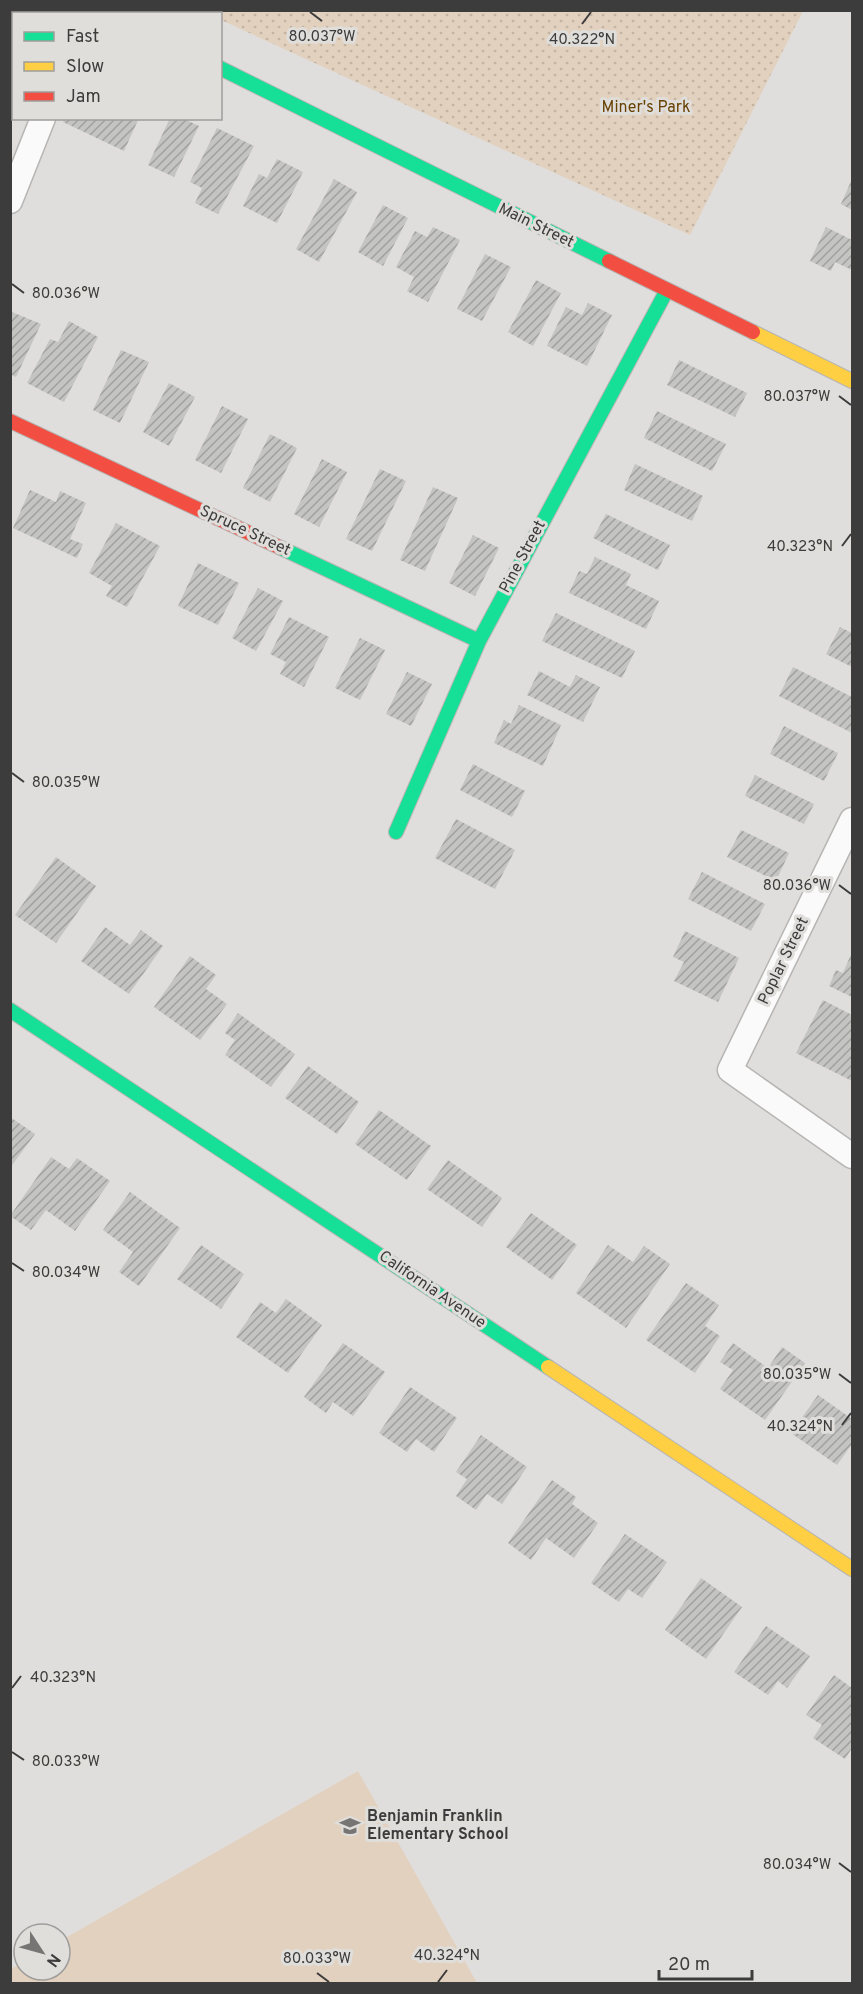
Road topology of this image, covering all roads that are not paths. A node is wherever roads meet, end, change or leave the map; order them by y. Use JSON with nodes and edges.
{"nodes":[{"id":1,"x":222,"y":70,"type":"edge"},
{"id":2,"x":42,"y":120,"type":"edge"},
{"id":3,"x":10,"y":201,"type":"edge"},
{"id":4,"x":667,"y":290,"type":"junction"},
{"id":5,"x":852,"y":381,"type":"edge"},
{"id":6,"x":10,"y":420,"type":"edge"},
{"id":7,"x":478,"y":641,"type":"junction"},
{"id":8,"x":852,"y":820,"type":"edge"},
{"id":9,"x":396,"y":832,"type":"dead end"},
{"id":10,"x":10,"y":1010,"type":"edge"},
{"id":11,"x":852,"y":1156,"type":"edge"},
{"id":12,"x":852,"y":1569,"type":"edge"}],
"edges":[{"from":1,"to":4,"type":"street","name":"Main Street"},
{"from":2,"to":3,"type":"street"},
{"from":4,"to":5,"type":"street","name":"Main Street"},
{"from":4,"to":7,"type":"street","name":"Pine Street"},
{"from":6,"to":7,"type":"street","name":"Spruce Street"},
{"from":7,"to":9,"type":"street","name":"Pine Street"},
{"from":8,"to":11,"type":"street","name":"Poplar Street"},
{"from":10,"to":12,"type":"street","name":"California Avenue"}]}
